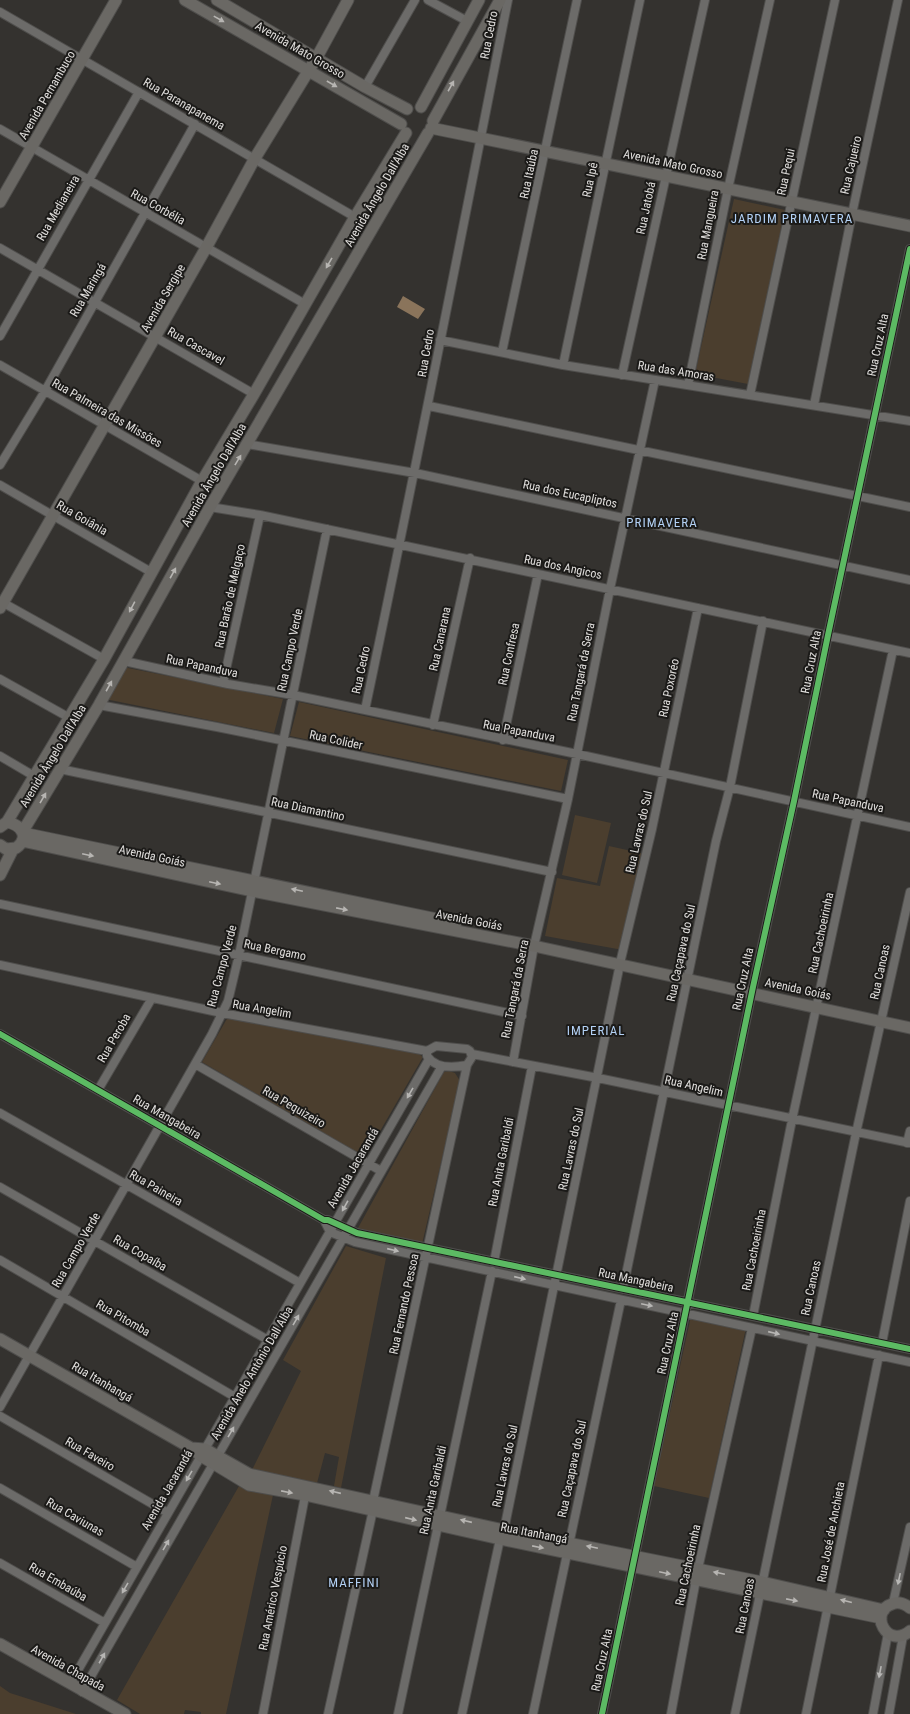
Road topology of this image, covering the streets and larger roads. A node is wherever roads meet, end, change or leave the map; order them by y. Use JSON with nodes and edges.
{"nodes":[{"id":1,"x":116,"y":0,"type":"edge"},
{"id":2,"x":185,"y":0,"type":"edge"},
{"id":3,"x":217,"y":0,"type":"edge"},
{"id":4,"x":348,"y":0,"type":"edge"},
{"id":5,"x":415,"y":0,"type":"edge"},
{"id":6,"x":428,"y":0,"type":"edge"},
{"id":7,"x":479,"y":0,"type":"edge"},
{"id":8,"x":500,"y":0,"type":"edge"},
{"id":9,"x":508,"y":0,"type":"edge"},
{"id":10,"x":577,"y":0,"type":"edge"},
{"id":11,"x":640,"y":0,"type":"edge"},
{"id":12,"x":705,"y":0,"type":"edge"},
{"id":13,"x":770,"y":0,"type":"edge"},
{"id":14,"x":835,"y":0,"type":"edge"},
{"id":15,"x":898,"y":0,"type":"edge"},
{"id":16,"x":0,"y":12,"type":"edge"},
{"id":17,"x":467,"y":21,"type":"junction"},
{"id":18,"x":317,"y":57,"type":"junction"},
{"id":19,"x":82,"y":59,"type":"junction"},
{"id":20,"x":308,"y":70,"type":"junction"},
{"id":21,"x":365,"y":87,"type":"junction"},
{"id":22,"x":139,"y":92,"type":"junction"},
{"id":23,"x":421,"y":107,"type":"junction"},
{"id":24,"x":408,"y":109,"type":"junction"},
{"id":25,"x":195,"y":124,"type":"junction"},
{"id":26,"x":430,"y":127,"type":"junction"},
{"id":27,"x":0,"y":129,"type":"edge"},
{"id":28,"x":404,"y":129,"type":"junction"},
{"id":29,"x":481,"y":138,"type":"junction"},
{"id":30,"x":31,"y":147,"type":"junction"},
{"id":31,"x":546,"y":152,"type":"junction"},
{"id":32,"x":255,"y":158,"type":"junction"},
{"id":33,"x":606,"y":164,"type":"junction"},
{"id":34,"x":666,"y":176,"type":"junction"},
{"id":35,"x":88,"y":180,"type":"junction"},
{"id":36,"x":728,"y":189,"type":"junction"},
{"id":37,"x":0,"y":202,"type":"edge"},
{"id":38,"x":792,"y":202,"type":"junction"},
{"id":39,"x":146,"y":214,"type":"junction"},
{"id":40,"x":852,"y":214,"type":"junction"},
{"id":41,"x":355,"y":217,"type":"junction"},
{"id":42,"x":910,"y":226,"type":"edge"},
{"id":43,"x":0,"y":248,"type":"edge"},
{"id":44,"x":206,"y":248,"type":"junction"},
{"id":45,"x":910,"y":249,"type":"edge"},
{"id":46,"x":37,"y":269,"type":"junction"},
{"id":47,"x":95,"y":301,"type":"junction"},
{"id":48,"x":305,"y":304,"type":"junction"},
{"id":49,"x":0,"y":336,"type":"edge"},
{"id":50,"x":155,"y":337,"type":"junction"},
{"id":51,"x":440,"y":340,"type":"junction"},
{"id":52,"x":502,"y":352,"type":"junction"},
{"id":53,"x":0,"y":365,"type":"edge"},
{"id":54,"x":563,"y":365,"type":"junction"},
{"id":55,"x":267,"y":371,"type":"junction"},
{"id":56,"x":622,"y":375,"type":"junction"},
{"id":57,"x":655,"y":380,"type":"junction"},
{"id":58,"x":283,"y":382,"type":"junction"},
{"id":59,"x":688,"y":385,"type":"junction"},
{"id":60,"x":45,"y":391,"type":"junction"},
{"id":61,"x":254,"y":394,"type":"junction"},
{"id":62,"x":750,"y":395,"type":"junction"},
{"id":63,"x":814,"y":405,"type":"junction"},
{"id":64,"x":428,"y":406,"type":"junction"},
{"id":65,"x":874,"y":415,"type":"junction"},
{"id":66,"x":910,"y":421,"type":"edge"},
{"id":67,"x":104,"y":427,"type":"junction"},
{"id":68,"x":231,"y":432,"type":"junction"},
{"id":69,"x":247,"y":444,"type":"junction"},
{"id":70,"x":640,"y":450,"type":"junction"},
{"id":71,"x":0,"y":465,"type":"edge"},
{"id":72,"x":415,"y":473,"type":"junction"},
{"id":73,"x":202,"y":481,"type":"junction"},
{"id":74,"x":0,"y":485,"type":"edge"},
{"id":75,"x":858,"y":496,"type":"junction"},
{"id":76,"x":210,"y":507,"type":"junction"},
{"id":77,"x":910,"y":507,"type":"edge"},
{"id":78,"x":53,"y":515,"type":"junction"},
{"id":79,"x":260,"y":515,"type":"junction"},
{"id":80,"x":625,"y":518,"type":"junction"},
{"id":81,"x":327,"y":529,"type":"junction"},
{"id":82,"x":400,"y":544,"type":"junction"},
{"id":83,"x":470,"y":558,"type":"junction"},
{"id":84,"x":843,"y":565,"type":"junction"},
{"id":85,"x":151,"y":572,"type":"junction"},
{"id":86,"x":538,"y":574,"type":"junction"},
{"id":87,"x":910,"y":580,"type":"edge"},
{"id":88,"x":610,"y":589,"type":"junction"},
{"id":89,"x":1,"y":604,"type":"edge"},
{"id":90,"x":698,"y":608,"type":"junction"},
{"id":91,"x":763,"y":621,"type":"junction"},
{"id":92,"x":828,"y":635,"type":"junction"},
{"id":93,"x":893,"y":650,"type":"junction"},
{"id":94,"x":910,"y":653,"type":"edge"},
{"id":95,"x":104,"y":659,"type":"junction"},
{"id":96,"x":124,"y":661,"type":"junction"},
{"id":97,"x":0,"y":679,"type":"edge"},
{"id":98,"x":223,"y":683,"type":"junction"},
{"id":99,"x":88,"y":687,"type":"junction"},
{"id":100,"x":293,"y":695,"type":"junction"},
{"id":101,"x":99,"y":705,"type":"junction"},
{"id":102,"x":365,"y":710,"type":"junction"},
{"id":103,"x":68,"y":717,"type":"junction"},
{"id":104,"x":433,"y":725,"type":"junction"},
{"id":105,"x":503,"y":740,"type":"junction"},
{"id":106,"x":282,"y":741,"type":"junction"},
{"id":107,"x":577,"y":754,"type":"junction"},
{"id":108,"x":0,"y":756,"type":"edge"},
{"id":109,"x":60,"y":769,"type":"junction"},
{"id":110,"x":664,"y":773,"type":"junction"},
{"id":111,"x":34,"y":776,"type":"junction"},
{"id":112,"x":730,"y":787,"type":"junction"},
{"id":113,"x":568,"y":799,"type":"junction"},
{"id":114,"x":794,"y":801,"type":"junction"},
{"id":115,"x":267,"y":813,"type":"junction"},
{"id":116,"x":858,"y":816,"type":"junction"},
{"id":117,"x":4,"y":825,"type":"edge"},
{"id":118,"x":910,"y":827,"type":"edge"},
{"id":119,"x":23,"y":835,"type":"junction"},
{"id":120,"x":0,"y":845,"type":"edge"},
{"id":121,"x":13,"y":849,"type":"junction"},
{"id":122,"x":552,"y":872,"type":"junction"},
{"id":123,"x":0,"y":875,"type":"edge"},
{"id":124,"x":253,"y":886,"type":"junction"},
{"id":125,"x":910,"y":892,"type":"edge"},
{"id":126,"x":0,"y":904,"type":"edge"},
{"id":127,"x":535,"y":943,"type":"junction"},
{"id":128,"x":239,"y":955,"type":"junction"},
{"id":129,"x":621,"y":962,"type":"junction"},
{"id":130,"x":0,"y":965,"type":"edge"},
{"id":131,"x":689,"y":976,"type":"junction"},
{"id":132,"x":752,"y":990,"type":"junction"},
{"id":133,"x":152,"y":998,"type":"junction"},
{"id":134,"x":818,"y":1004,"type":"junction"},
{"id":135,"x":222,"y":1013,"type":"junction"},
{"id":136,"x":522,"y":1016,"type":"junction"},
{"id":137,"x":882,"y":1018,"type":"junction"},
{"id":138,"x":910,"y":1021,"type":"edge"},
{"id":139,"x":910,"y":1028,"type":"edge"},
{"id":140,"x":0,"y":1034,"type":"edge"},
{"id":141,"x":472,"y":1054,"type":"junction"},
{"id":142,"x":428,"y":1055,"type":"junction"},
{"id":143,"x":513,"y":1062,"type":"junction"},
{"id":144,"x":195,"y":1064,"type":"junction"},
{"id":145,"x":467,"y":1065,"type":"junction"},
{"id":146,"x":442,"y":1066,"type":"junction"},
{"id":147,"x":532,"y":1066,"type":"junction"},
{"id":148,"x":598,"y":1078,"type":"junction"},
{"id":149,"x":98,"y":1090,"type":"junction"},
{"id":150,"x":663,"y":1091,"type":"junction"},
{"id":151,"x":729,"y":1106,"type":"junction"},
{"id":152,"x":0,"y":1113,"type":"edge"},
{"id":153,"x":792,"y":1120,"type":"junction"},
{"id":154,"x":160,"y":1126,"type":"junction"},
{"id":155,"x":910,"y":1131,"type":"edge"},
{"id":156,"x":856,"y":1133,"type":"junction"},
{"id":157,"x":908,"y":1143,"type":"edge"},
{"id":158,"x":369,"y":1164,"type":"junction"},
{"id":159,"x":381,"y":1171,"type":"junction"},
{"id":160,"x":126,"y":1185,"type":"junction"},
{"id":161,"x":0,"y":1187,"type":"edge"},
{"id":162,"x":910,"y":1200,"type":"edge"},
{"id":163,"x":324,"y":1220,"type":"junction"},
{"id":164,"x":335,"y":1224,"type":"junction"},
{"id":165,"x":348,"y":1229,"type":"junction"},
{"id":166,"x":330,"y":1232,"type":"junction"},
{"id":167,"x":343,"y":1238,"type":"junction"},
{"id":168,"x":94,"y":1241,"type":"junction"},
{"id":169,"x":428,"y":1248,"type":"junction"},
{"id":170,"x":426,"y":1258,"type":"junction"},
{"id":171,"x":0,"y":1260,"type":"edge"},
{"id":172,"x":494,"y":1262,"type":"junction"},
{"id":173,"x":492,"y":1271,"type":"junction"},
{"id":174,"x":557,"y":1276,"type":"junction"},
{"id":175,"x":300,"y":1283,"type":"junction"},
{"id":176,"x":554,"y":1286,"type":"junction"},
{"id":177,"x":623,"y":1289,"type":"junction"},
{"id":178,"x":63,"y":1297,"type":"junction"},
{"id":179,"x":621,"y":1300,"type":"junction"},
{"id":180,"x":688,"y":1302,"type":"junction"},
{"id":181,"x":685,"y":1314,"type":"junction"},
{"id":182,"x":753,"y":1316,"type":"junction"},
{"id":183,"x":752,"y":1328,"type":"junction"},
{"id":184,"x":815,"y":1329,"type":"junction"},
{"id":185,"x":0,"y":1339,"type":"edge"},
{"id":186,"x":268,"y":1340,"type":"junction"},
{"id":187,"x":812,"y":1342,"type":"junction"},
{"id":188,"x":882,"y":1343,"type":"junction"},
{"id":189,"x":910,"y":1349,"type":"edge"},
{"id":190,"x":879,"y":1355,"type":"junction"},
{"id":191,"x":29,"y":1356,"type":"junction"},
{"id":192,"x":910,"y":1362,"type":"edge"},
{"id":193,"x":235,"y":1397,"type":"junction"},
{"id":194,"x":0,"y":1407,"type":"edge"},
{"id":195,"x":0,"y":1416,"type":"edge"},
{"id":196,"x":203,"y":1453,"type":"junction"},
{"id":197,"x":215,"y":1460,"type":"junction"},
{"id":198,"x":0,"y":1488,"type":"edge"},
{"id":199,"x":306,"y":1491,"type":"junction"},
{"id":200,"x":373,"y":1506,"type":"junction"},
{"id":201,"x":168,"y":1513,"type":"junction"},
{"id":202,"x":439,"y":1520,"type":"junction"},
{"id":203,"x":910,"y":1527,"type":"edge"},
{"id":204,"x":502,"y":1534,"type":"junction"},
{"id":205,"x":568,"y":1547,"type":"junction"},
{"id":206,"x":634,"y":1561,"type":"junction"},
{"id":207,"x":0,"y":1563,"type":"edge"},
{"id":208,"x":137,"y":1567,"type":"junction"},
{"id":209,"x":698,"y":1574,"type":"junction"},
{"id":210,"x":760,"y":1588,"type":"junction"},
{"id":211,"x":829,"y":1602,"type":"junction"},
{"id":212,"x":893,"y":1603,"type":"junction"},
{"id":213,"x":910,"y":1606,"type":"edge"},
{"id":214,"x":882,"y":1614,"type":"junction"},
{"id":215,"x":105,"y":1623,"type":"junction"},
{"id":216,"x":99,"y":1632,"type":"junction"},
{"id":217,"x":888,"y":1633,"type":"junction"},
{"id":218,"x":907,"y":1634,"type":"edge"},
{"id":219,"x":113,"y":1637,"type":"junction"},
{"id":220,"x":0,"y":1644,"type":"edge"},
{"id":221,"x":70,"y":1684,"type":"junction"},
{"id":222,"x":82,"y":1692,"type":"junction"},
{"id":223,"x":125,"y":1714,"type":"edge"},
{"id":224,"x":263,"y":1714,"type":"edge"},
{"id":225,"x":328,"y":1714,"type":"edge"},
{"id":226,"x":398,"y":1714,"type":"edge"},
{"id":227,"x":462,"y":1714,"type":"edge"},
{"id":228,"x":533,"y":1714,"type":"edge"},
{"id":229,"x":602,"y":1714,"type":"edge"},
{"id":230,"x":671,"y":1714,"type":"edge"},
{"id":231,"x":735,"y":1714,"type":"edge"},
{"id":232,"x":806,"y":1714,"type":"edge"},
{"id":233,"x":873,"y":1714,"type":"edge"},
{"id":234,"x":889,"y":1714,"type":"edge"}],
"edges":[{"from":1,"to":19,"type":"street","name":"Avenida Pernambuco"},
{"from":2,"to":20,"type":"street","name":"Avenida Mato Grosso","one_way":true},
{"from":3,"to":18,"type":"street","name":"Avenida Mato Grosso"},
{"from":4,"to":18,"type":"street","name":"Avenida Sergipe"},
{"from":5,"to":21,"type":"street"},
{"from":6,"to":17,"type":"street"},
{"from":7,"to":17,"type":"street"},
{"from":26,"to":8,"type":"street","name":"Avenida Ângelo Dall'Alba","one_way":true},
{"from":9,"to":29,"type":"street","name":"Rua Cedro"},
{"from":10,"to":31,"type":"street","name":"Rua Itaúba"},
{"from":11,"to":33,"type":"street","name":"Rua Ipê"},
{"from":12,"to":34,"type":"street","name":"Rua Jatobá"},
{"from":13,"to":36,"type":"street","name":"Rua Mangueira"},
{"from":14,"to":38,"type":"street","name":"Rua Pequi"},
{"from":15,"to":40,"type":"street","name":"Rua Cajueiro"},
{"from":16,"to":19,"type":"street","name":"Rua Paranapanema"},
{"from":17,"to":23,"type":"street"},
{"from":18,"to":20,"type":"street","name":"Avenida Sergipe"},
{"from":18,"to":21,"type":"street","name":"Avenida Mato Grosso"},
{"from":19,"to":22,"type":"street","name":"Rua Paranapanema"},
{"from":19,"to":30,"type":"street","name":"Avenida Pernambuco"},
{"from":20,"to":28,"type":"street","name":"Avenida Mato Grosso","one_way":true},
{"from":20,"to":32,"type":"street","name":"Avenida Sergipe"},
{"from":21,"to":24,"type":"street","name":"Avenida Mato Grosso"},
{"from":22,"to":25,"type":"street","name":"Rua Paranapanema"},
{"from":22,"to":35,"type":"street","name":"Rua Medianeira"},
{"from":23,"to":24,"type":"street"},
{"from":23,"to":26,"type":"street"},
{"from":24,"to":28,"type":"street"},
{"from":25,"to":32,"type":"street","name":"Rua Paranapanema"},
{"from":25,"to":39,"type":"street","name":"Rua Maringá"},
{"from":26,"to":28,"type":"street"},
{"from":26,"to":29,"type":"street","name":"Avenida Mato Grosso"},
{"from":26,"to":58,"type":"street","name":"Avenida Ângelo Dall'Alba"},
{"from":27,"to":30,"type":"street","name":"Rua Corbélia"},
{"from":28,"to":41,"type":"street","name":"Avenida Ângelo Dall'Alba"},
{"from":29,"to":31,"type":"street","name":"Avenida Mato Grosso"},
{"from":29,"to":51,"type":"street","name":"Rua Cedro"},
{"from":30,"to":35,"type":"street","name":"Rua Corbélia"},
{"from":30,"to":37,"type":"street","name":"Avenida Pernambuco"},
{"from":31,"to":33,"type":"street","name":"Avenida Mato Grosso"},
{"from":31,"to":52,"type":"street","name":"Rua Itaúba"},
{"from":32,"to":41,"type":"street","name":"Rua Paranapanema"},
{"from":32,"to":44,"type":"street","name":"Avenida Sergipe"},
{"from":33,"to":34,"type":"street","name":"Avenida Mato Grosso"},
{"from":33,"to":54,"type":"street","name":"Rua Ipê"},
{"from":34,"to":36,"type":"street","name":"Avenida Mato Grosso"},
{"from":34,"to":56,"type":"street","name":"Rua Jatobá"},
{"from":35,"to":39,"type":"street","name":"Rua Corbélia"},
{"from":35,"to":46,"type":"street","name":"Rua Medianeira"},
{"from":36,"to":38,"type":"street","name":"Avenida Mato Grosso"},
{"from":36,"to":59,"type":"street","name":"Rua Mangueira"},
{"from":38,"to":40,"type":"street","name":"Avenida Mato Grosso"},
{"from":38,"to":62,"type":"street","name":"Rua Pequi"},
{"from":39,"to":44,"type":"street","name":"Rua Corbélia"},
{"from":39,"to":47,"type":"street","name":"Rua Maringá"},
{"from":40,"to":42,"type":"street","name":"Avenida Mato Grosso"},
{"from":40,"to":63,"type":"street","name":"Rua Cajueiro"},
{"from":41,"to":48,"type":"street","name":"Avenida Ângelo Dall'Alba","one_way":true},
{"from":43,"to":46,"type":"street","name":"Rua Cascavel"},
{"from":44,"to":48,"type":"street","name":"Rua Corbélia"},
{"from":44,"to":50,"type":"street","name":"Avenida Sergipe"},
{"from":45,"to":65,"type":"street","name":"Rua Cruz Alta"},
{"from":46,"to":47,"type":"street","name":"Rua Cascavel"},
{"from":46,"to":49,"type":"street","name":"Rua Medianeira"},
{"from":47,"to":50,"type":"street","name":"Rua Cascavel"},
{"from":47,"to":60,"type":"street","name":"Rua Maringá"},
{"from":48,"to":55,"type":"street","name":"Avenida Ângelo Dall'Alba"},
{"from":50,"to":61,"type":"street","name":"Rua Cascavel"},
{"from":50,"to":67,"type":"street","name":"Avenida Sergipe"},
{"from":51,"to":52,"type":"street","name":"Rua das Amoras"},
{"from":51,"to":64,"type":"street","name":"Rua Cedro"},
{"from":52,"to":54,"type":"street","name":"Rua das Amoras"},
{"from":53,"to":60,"type":"street","name":"Rua Palmeira das Missões"},
{"from":54,"to":56,"type":"street","name":"Rua das Amoras"},
{"from":55,"to":58,"type":"street"},
{"from":55,"to":61,"type":"street","name":"Avenida Ângelo Dall'Alba"},
{"from":56,"to":57,"type":"street","name":"Rua das Amoras"},
{"from":57,"to":59,"type":"street","name":"Rua das Amoras"},
{"from":57,"to":70,"type":"street","name":"Rua Tangará da Serra"},
{"from":58,"to":69,"type":"street","name":"Avenida Ângelo Dall'Alba"},
{"from":59,"to":62,"type":"street","name":"Rua das Amoras"},
{"from":60,"to":67,"type":"street","name":"Rua Palmeira das Missões"},
{"from":60,"to":71,"type":"street","name":"Rua Maringá"},
{"from":61,"to":68,"type":"street","name":"Avenida Ângelo Dall'Alba"},
{"from":62,"to":63,"type":"street","name":"Rua das Amoras"},
{"from":63,"to":65,"type":"street","name":"Rua das Amoras"},
{"from":64,"to":70,"type":"street"},
{"from":64,"to":72,"type":"street","name":"Rua Cedro"},
{"from":65,"to":66,"type":"street","name":"Rua das Amoras"},
{"from":65,"to":75,"type":"street","name":"Rua Cruz Alta"},
{"from":67,"to":73,"type":"street","name":"Rua Palmeira das Missões"},
{"from":67,"to":78,"type":"street","name":"Avenida Sergipe"},
{"from":68,"to":69,"type":"street"},
{"from":68,"to":73,"type":"street","name":"Avenida Ângelo Dall'Alba"},
{"from":69,"to":72,"type":"street","name":"Rua dos Eucapliptos"},
{"from":76,"to":69,"type":"street","name":"Avenida Ângelo Dall'Alba","one_way":true},
{"from":70,"to":75,"type":"street"},
{"from":70,"to":80,"type":"street","name":"Rua Tangará da Serra"},
{"from":72,"to":80,"type":"street","name":"Rua dos Eucapliptos"},
{"from":72,"to":82,"type":"street","name":"Rua Cedro"},
{"from":73,"to":85,"type":"street","name":"Avenida Ângelo Dall'Alba"},
{"from":74,"to":78,"type":"street","name":"Rua Goiânia"},
{"from":75,"to":77,"type":"street"},
{"from":75,"to":84,"type":"street","name":"Rua Cruz Alta"},
{"from":76,"to":79,"type":"street","name":"Rua dos Angicos"},
{"from":96,"to":76,"type":"street","name":"Avenida Ângelo Dall'Alba","one_way":true},
{"from":78,"to":85,"type":"street","name":"Rua Goiânia"},
{"from":78,"to":89,"type":"street","name":"Avenida Sergipe"},
{"from":79,"to":81,"type":"street","name":"Rua dos Angicos"},
{"from":79,"to":98,"type":"street","name":"Rua Barão de Melgaço"},
{"from":80,"to":84,"type":"street","name":"Rua dos Eucapliptos"},
{"from":80,"to":88,"type":"street","name":"Rua Tangará da Serra"},
{"from":81,"to":82,"type":"street","name":"Rua dos Angicos"},
{"from":81,"to":100,"type":"street","name":"Rua Campo Verde"},
{"from":82,"to":83,"type":"street","name":"Rua dos Angicos"},
{"from":82,"to":102,"type":"street","name":"Rua Cedro"},
{"from":83,"to":86,"type":"street","name":"Rua dos Angicos"},
{"from":83,"to":104,"type":"street","name":"Rua Canarana"},
{"from":84,"to":87,"type":"street","name":"Rua dos Eucapliptos"},
{"from":84,"to":92,"type":"street","name":"Rua Cruz Alta"},
{"from":85,"to":95,"type":"street","name":"Avenida Ângelo Dall'Alba","one_way":true},
{"from":86,"to":88,"type":"street","name":"Rua dos Angicos"},
{"from":86,"to":105,"type":"street","name":"Rua Confresa"},
{"from":88,"to":90,"type":"street","name":"Rua dos Angicos"},
{"from":88,"to":107,"type":"street","name":"Rua Tangará da Serra"},
{"from":89,"to":95,"type":"street"},
{"from":90,"to":91,"type":"street","name":"Rua dos Angicos"},
{"from":90,"to":110,"type":"street","name":"Rua Poxoréo"},
{"from":91,"to":92,"type":"street","name":"Rua dos Angicos"},
{"from":91,"to":112,"type":"street","name":"Rua Caçapava do Sul"},
{"from":92,"to":93,"type":"street","name":"Rua dos Angicos"},
{"from":92,"to":114,"type":"street","name":"Rua Cruz Alta"},
{"from":93,"to":94,"type":"street","name":"Rua dos Angicos"},
{"from":93,"to":116,"type":"street","name":"Rua Cachoeirinha"},
{"from":95,"to":99,"type":"street","name":"Avenida Ângelo Dall'Alba"},
{"from":96,"to":98,"type":"street","name":"Rua Papanduva"},
{"from":101,"to":96,"type":"street","name":"Avenida Ângelo Dall'Alba","one_way":true},
{"from":97,"to":103,"type":"street"},
{"from":98,"to":100,"type":"street","name":"Rua Papanduva"},
{"from":99,"to":101,"type":"street"},
{"from":99,"to":103,"type":"street","name":"Avenida Ângelo Dall'Alba"},
{"from":100,"to":102,"type":"street","name":"Rua Papanduva"},
{"from":100,"to":106,"type":"street","name":"Rua Campo Verde"},
{"from":101,"to":106,"type":"street","name":"Rua Colider"},
{"from":101,"to":109,"type":"street","name":"Avenida Ângelo Dall'Alba"},
{"from":102,"to":104,"type":"street","name":"Rua Papanduva"},
{"from":103,"to":111,"type":"street","name":"Avenida Ângelo Dall'Alba"},
{"from":104,"to":105,"type":"street","name":"Rua Papanduva"},
{"from":105,"to":107,"type":"street","name":"Rua Papanduva"},
{"from":106,"to":113,"type":"street","name":"Rua Colider"},
{"from":106,"to":115,"type":"street","name":"Rua Campo Verde"},
{"from":107,"to":110,"type":"street","name":"Rua Papanduva"},
{"from":107,"to":113,"type":"street","name":"Rua Tangará da Serra"},
{"from":108,"to":111,"type":"street"},
{"from":109,"to":115,"type":"street","name":"Rua Diamantino"},
{"from":119,"to":109,"type":"street","name":"Avenida Ângelo Dall'Alba","one_way":true},
{"from":110,"to":112,"type":"street","name":"Rua Papanduva"},
{"from":110,"to":129,"type":"street","name":"Rua Lavras do Sul"},
{"from":111,"to":117,"type":"street","name":"Avenida Ângelo Dall'Alba"},
{"from":112,"to":114,"type":"street","name":"Rua Papanduva"},
{"from":112,"to":131,"type":"street","name":"Rua Caçapava do Sul"},
{"from":113,"to":122,"type":"street","name":"Rua Tangará da Serra"},
{"from":114,"to":116,"type":"street","name":"Rua Papanduva"},
{"from":114,"to":132,"type":"street","name":"Rua Cruz Alta"},
{"from":115,"to":122,"type":"street","name":"Rua Diamantino"},
{"from":115,"to":124,"type":"street","name":"Rua Campo Verde"},
{"from":116,"to":118,"type":"street","name":"Rua Papanduva"},
{"from":116,"to":134,"type":"street","name":"Rua Cachoeirinha"},
{"from":117,"to":119,"type":"street","name":"Avenida Goiás"},
{"from":119,"to":121,"type":"street","name":"Avenida Ângelo Dall'Alba"},
{"from":119,"to":124,"type":"street","name":"Avenida Goiás"},
{"from":120,"to":121,"type":"street"},
{"from":121,"to":123,"type":"street"},
{"from":122,"to":127,"type":"street","name":"Rua Tangará da Serra"},
{"from":124,"to":127,"type":"street","name":"Avenida Goiás"},
{"from":124,"to":128,"type":"street","name":"Rua Campo Verde"},
{"from":125,"to":137,"type":"street","name":"Rua Canoas"},
{"from":126,"to":128,"type":"street","name":"Rua Bergamo"},
{"from":127,"to":129,"type":"street","name":"Avenida Goiás"},
{"from":127,"to":136,"type":"street","name":"Rua Tangará da Serra"},
{"from":128,"to":135,"type":"street","name":"Rua Campo Verde"},
{"from":128,"to":136,"type":"street","name":"Rua Bergamo"},
{"from":129,"to":131,"type":"street","name":"Avenida Goiás"},
{"from":129,"to":148,"type":"street","name":"Rua Lavras do Sul"},
{"from":130,"to":133,"type":"street","name":"Rua Angelim"},
{"from":131,"to":132,"type":"street","name":"Avenida Goiás"},
{"from":131,"to":150,"type":"street","name":"Rua Caçapava do Sul"},
{"from":132,"to":134,"type":"street","name":"Avenida Goiás"},
{"from":132,"to":151,"type":"street","name":"Rua Cruz Alta"},
{"from":133,"to":135,"type":"street","name":"Rua Angelim"},
{"from":133,"to":149,"type":"street","name":"Rua Peroba"},
{"from":134,"to":137,"type":"street","name":"Avenida Goiás"},
{"from":134,"to":153,"type":"street","name":"Rua Cachoeirinha"},
{"from":135,"to":142,"type":"street","name":"Rua Angelim"},
{"from":135,"to":144,"type":"street","name":"Rua Campo Verde"},
{"from":136,"to":143,"type":"street","name":"Rua Tangará da Serra"},
{"from":137,"to":138,"type":"street","name":"Avenida Goiás"},
{"from":137,"to":139,"type":"street","name":"Avenida Goiás"},
{"from":137,"to":156,"type":"street","name":"Rua Canoas"},
{"from":140,"to":149,"type":"street","name":"Rua Mangabeira"},
{"from":141,"to":142,"type":"street","name":"Rua Angelim"},
{"from":141,"to":143,"type":"street","name":"Rua Angelim"},
{"from":141,"to":145,"type":"street","name":"Rua Fernando Pessoa"},
{"from":142,"to":146,"type":"street"},
{"from":142,"to":158,"type":"street","name":"Avenida Jacarandá","one_way":true},
{"from":143,"to":147,"type":"street","name":"Rua Angelim"},
{"from":144,"to":154,"type":"street","name":"Rua Campo Verde"},
{"from":144,"to":158,"type":"street","name":"Rua Pequizeiro"},
{"from":145,"to":146,"type":"street"},
{"from":145,"to":169,"type":"street","name":"Rua Fernando Pessoa"},
{"from":146,"to":159,"type":"street","name":"Avenida Anelo Antônio Dall Alba"},
{"from":147,"to":148,"type":"street","name":"Rua Angelim"},
{"from":147,"to":172,"type":"street","name":"Rua Anita Garibaldi"},
{"from":148,"to":150,"type":"street","name":"Rua Angelim"},
{"from":148,"to":174,"type":"street","name":"Rua Lavras do Sul"},
{"from":149,"to":154,"type":"street","name":"Rua Mangabeira"},
{"from":150,"to":151,"type":"street","name":"Rua Angelim"},
{"from":150,"to":177,"type":"street","name":"Rua Caçapava do Sul"},
{"from":151,"to":153,"type":"street","name":"Rua Angelim"},
{"from":151,"to":180,"type":"street","name":"Rua Cruz Alta"},
{"from":152,"to":160,"type":"street","name":"Rua Paineira"},
{"from":153,"to":156,"type":"street","name":"Rua Angelim"},
{"from":153,"to":182,"type":"street","name":"Rua Cachoeirinha"},
{"from":154,"to":160,"type":"street","name":"Rua Campo Verde"},
{"from":154,"to":163,"type":"street","name":"Rua Mangabeira"},
{"from":155,"to":157,"type":"street"},
{"from":156,"to":157,"type":"street","name":"Rua Angelim"},
{"from":156,"to":184,"type":"street","name":"Rua Canoas"},
{"from":158,"to":159,"type":"street","name":"Rua Pequizeiro"},
{"from":158,"to":164,"type":"street","name":"Avenida Jacarandá","one_way":true},
{"from":159,"to":165,"type":"street","name":"Avenida Anelo Antônio Dall Alba"},
{"from":160,"to":168,"type":"street","name":"Rua Campo Verde"},
{"from":160,"to":175,"type":"street","name":"Rua Paineira"},
{"from":161,"to":168,"type":"street","name":"Rua Copaíba"},
{"from":162,"to":188,"type":"street"},
{"from":163,"to":164,"type":"street","name":"Rua Mangabeira"},
{"from":163,"to":166,"type":"street"},
{"from":164,"to":165,"type":"street","name":"Rua Mangabeira"},
{"from":164,"to":166,"type":"street","name":"Avenida Jacarandá"},
{"from":165,"to":167,"type":"street","name":"Avenida Anelo Antônio Dall Alba"},
{"from":165,"to":169,"type":"street","name":"Rua Mangabeira"},
{"from":166,"to":167,"type":"street","name":"Rua Mangabeira"},
{"from":166,"to":175,"type":"street","name":"Avenida Jacarandá"},
{"from":167,"to":170,"type":"street","name":"Rua Mangabeira","one_way":true},
{"from":197,"to":167,"type":"street","name":"Avenida Anelo Antônio Dall Alba","one_way":true},
{"from":168,"to":178,"type":"street","name":"Rua Campo Verde"},
{"from":168,"to":186,"type":"street","name":"Rua Copaíba"},
{"from":169,"to":170,"type":"street","name":"Rua Fernando Pessoa"},
{"from":169,"to":172,"type":"street","name":"Rua Mangabeira"},
{"from":170,"to":173,"type":"street","name":"Rua Mangabeira"},
{"from":170,"to":200,"type":"street","name":"Rua Fernando Pessoa"},
{"from":171,"to":178,"type":"street","name":"Rua Pitomba"},
{"from":172,"to":174,"type":"street","name":"Rua Mangabeira"},
{"from":173,"to":176,"type":"street","name":"Rua Mangabeira","one_way":true},
{"from":173,"to":202,"type":"street","name":"Rua Anita Garibaldi"},
{"from":174,"to":176,"type":"street","name":"Rua Lavras do Sul"},
{"from":174,"to":177,"type":"street","name":"Rua Mangabeira"},
{"from":175,"to":186,"type":"street","name":"Avenida Jacarandá"},
{"from":176,"to":179,"type":"street","name":"Rua Mangabeira"},
{"from":176,"to":204,"type":"street","name":"Rua Lavras do Sul"},
{"from":177,"to":180,"type":"street","name":"Rua Mangabeira"},
{"from":178,"to":191,"type":"street","name":"Rua Campo Verde"},
{"from":178,"to":193,"type":"street","name":"Rua Pitomba"},
{"from":179,"to":181,"type":"street","name":"Rua Mangabeira","one_way":true},
{"from":179,"to":205,"type":"street","name":"Rua Caçapava do Sul"},
{"from":180,"to":181,"type":"street","name":"Rua Cruz Alta"},
{"from":180,"to":182,"type":"street","name":"Rua Mangabeira"},
{"from":181,"to":183,"type":"street","name":"Rua Mangabeira"},
{"from":181,"to":206,"type":"street","name":"Rua Cruz Alta"},
{"from":182,"to":184,"type":"street","name":"Rua Mangabeira"},
{"from":183,"to":187,"type":"street","name":"Rua Mangabeira","one_way":true},
{"from":183,"to":209,"type":"street","name":"Rua Cachoeirinha"},
{"from":184,"to":187,"type":"street","name":"Rua Canoas"},
{"from":184,"to":188,"type":"street","name":"Rua Mangabeira"},
{"from":185,"to":191,"type":"street","name":"Rua Itanhangá"},
{"from":186,"to":193,"type":"street","name":"Avenida Jacarandá"},
{"from":187,"to":190,"type":"street","name":"Rua Mangabeira"},
{"from":187,"to":210,"type":"street","name":"Rua Canoas"},
{"from":188,"to":189,"type":"street","name":"Rua Mangabeira"},
{"from":190,"to":192,"type":"street","name":"Rua Mangabeira"},
{"from":190,"to":211,"type":"street","name":"Rua José de Anchieta"},
{"from":191,"to":194,"type":"street","name":"Rua Campo Verde"},
{"from":191,"to":196,"type":"street","name":"Rua Itanhangá"},
{"from":193,"to":196,"type":"street","name":"Avenida Jacarandá"},
{"from":195,"to":201,"type":"street","name":"Rua Faveiro"},
{"from":196,"to":197,"type":"street","name":"Rua Itanhangá"},
{"from":196,"to":201,"type":"street","name":"Avenida Jacarandá","one_way":true},
{"from":197,"to":199,"type":"street","name":"Rua Itanhangá"},
{"from":219,"to":197,"type":"street","name":"Avenida Anelo Antônio Dall Alba","one_way":true},
{"from":198,"to":208,"type":"street","name":"Rua Caviunas"},
{"from":199,"to":200,"type":"street","name":"Rua Itanhangá"},
{"from":199,"to":224,"type":"street","name":"Rua Américo Vespúcio"},
{"from":200,"to":202,"type":"street","name":"Rua Itanhangá"},
{"from":200,"to":225,"type":"street","name":"Rua Fernando Pessoa"},
{"from":201,"to":208,"type":"street","name":"Avenida Jacarandá"},
{"from":202,"to":204,"type":"street","name":"Rua Itanhangá"},
{"from":202,"to":226,"type":"street","name":"Rua Anita Garibaldi"},
{"from":203,"to":212,"type":"street","one_way":true},
{"from":204,"to":205,"type":"street","name":"Rua Itanhangá"},
{"from":204,"to":227,"type":"street","name":"Rua Lavras do Sul"},
{"from":205,"to":206,"type":"street","name":"Rua Itanhangá"},
{"from":205,"to":228,"type":"street","name":"Rua Caçapava do Sul"},
{"from":206,"to":209,"type":"street","name":"Rua Itanhangá"},
{"from":206,"to":229,"type":"street","name":"Rua Cruz Alta"},
{"from":207,"to":215,"type":"street","name":"Rua Embaúba"},
{"from":208,"to":215,"type":"street","name":"Avenida Jacarandá","one_way":true},
{"from":209,"to":210,"type":"street","name":"Rua Itanhangá"},
{"from":209,"to":230,"type":"street","name":"Rua Cachoeirinha"},
{"from":210,"to":211,"type":"street","name":"Rua Itanhangá"},
{"from":210,"to":231,"type":"street","name":"Rua Canoas"},
{"from":211,"to":214,"type":"street","name":"Rua Itanhangá"},
{"from":211,"to":232,"type":"street","name":"Rua José de Anchieta"},
{"from":212,"to":213,"type":"street"},
{"from":212,"to":214,"type":"street"},
{"from":214,"to":217,"type":"street"},
{"from":215,"to":216,"type":"street","name":"Avenida Jacarandá"},
{"from":216,"to":219,"type":"street"},
{"from":216,"to":221,"type":"street","name":"Avenida Jacarandá"},
{"from":217,"to":218,"type":"street"},
{"from":217,"to":233,"type":"street","one_way":true},
{"from":218,"to":234,"type":"street"},
{"from":222,"to":219,"type":"street","name":"Avenida Anelo Antônio Dall Alba","one_way":true},
{"from":220,"to":221,"type":"street","name":"Avenida Chapada"},
{"from":221,"to":222,"type":"street","name":"Avenida Chapada"},
{"from":222,"to":223,"type":"street","name":"Avenida Chapada"}]}
